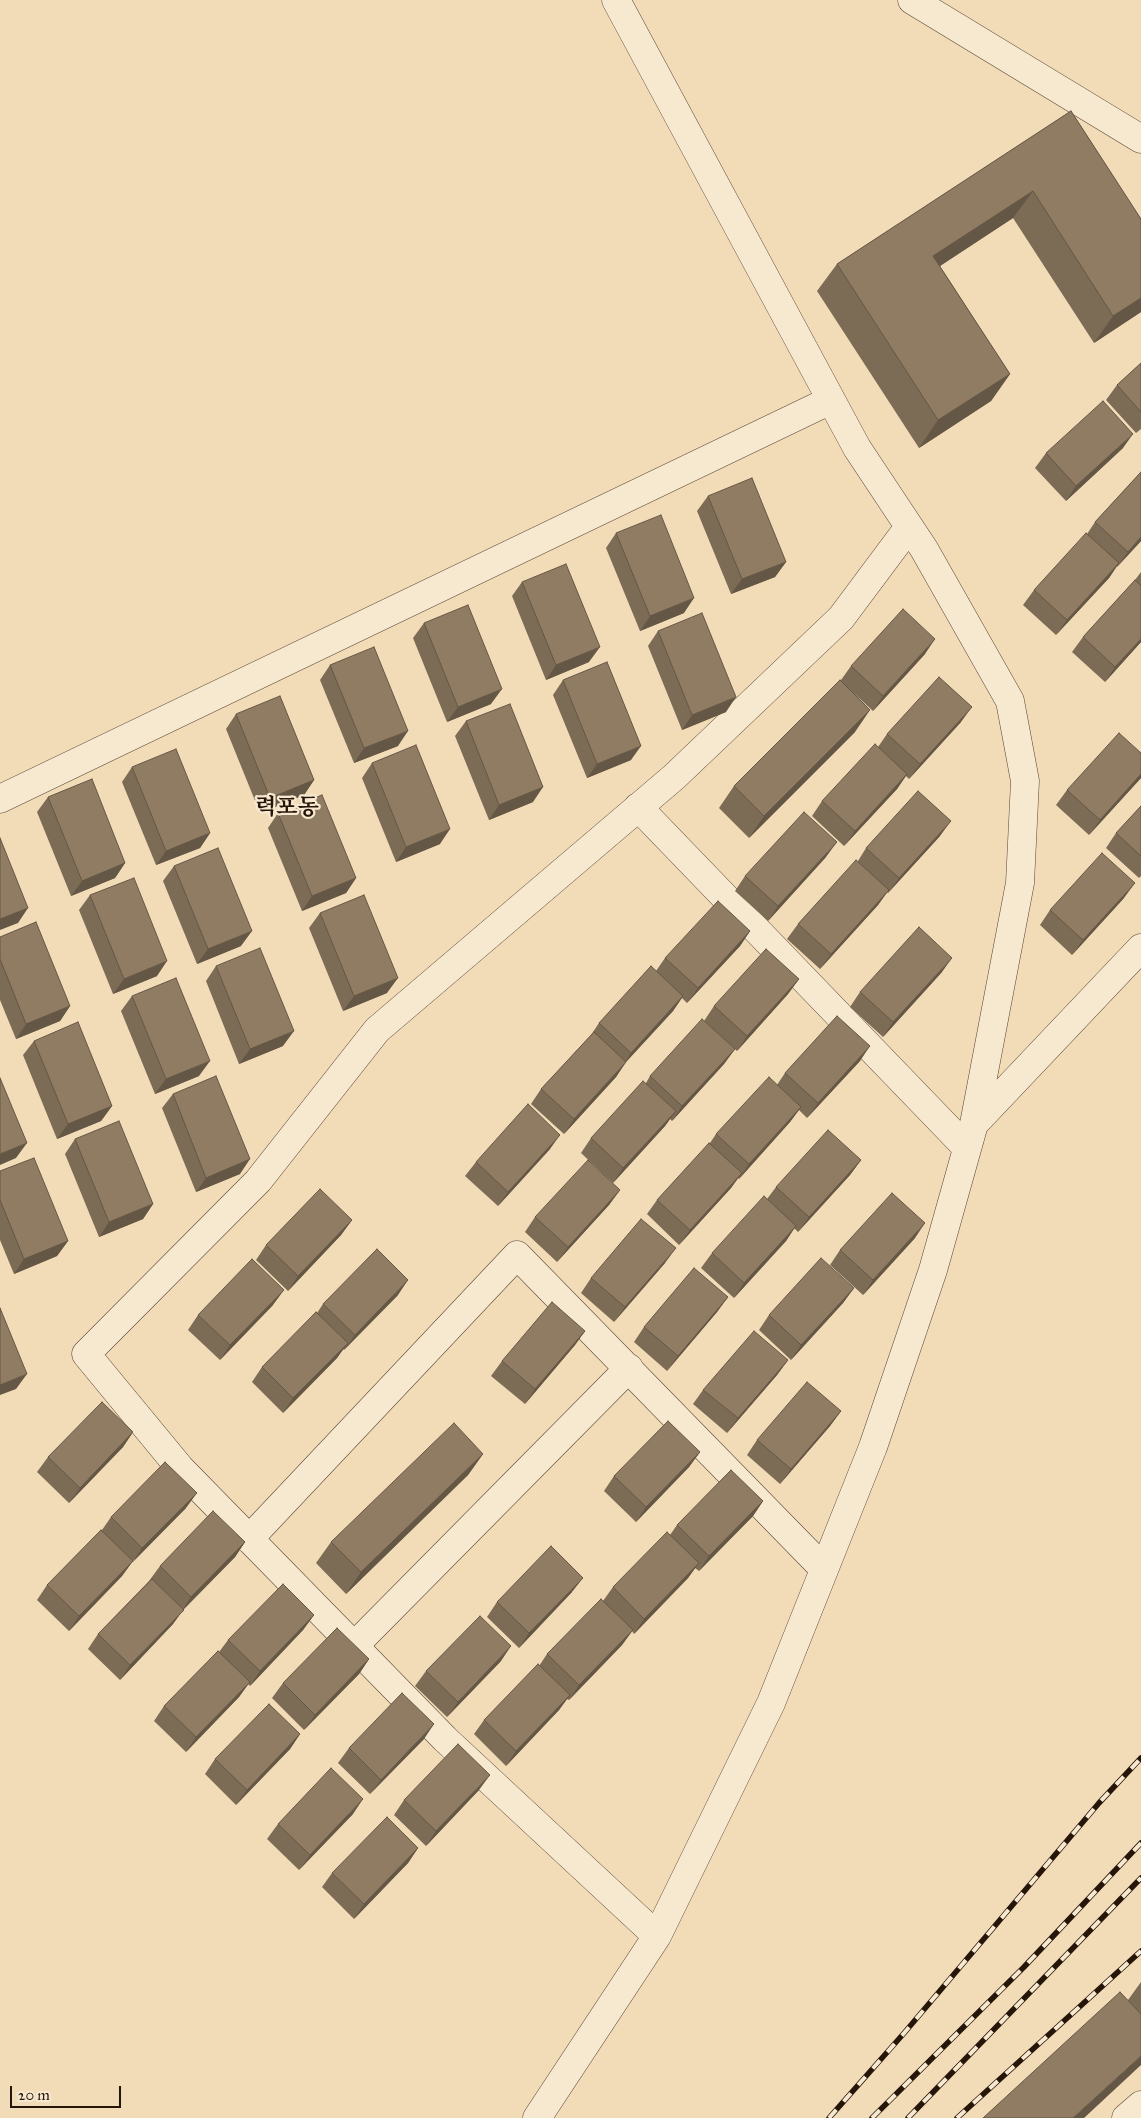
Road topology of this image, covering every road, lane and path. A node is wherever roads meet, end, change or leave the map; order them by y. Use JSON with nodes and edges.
{"nodes":[{"id":1,"x":616,"y":0,"type":"edge"},
{"id":2,"x":912,"y":0,"type":"edge"},
{"id":3,"x":1141,"y":139,"type":"edge"},
{"id":4,"x":831,"y":400,"type":"junction"},
{"id":5,"x":909,"y":527,"type":"junction"},
{"id":6,"x":0,"y":799,"type":"edge"},
{"id":7,"x":638,"y":807,"type":"junction"},
{"id":8,"x":1141,"y":948,"type":"edge"},
{"id":9,"x":971,"y":1136,"type":"junction"},
{"id":10,"x":629,"y":1368,"type":"junction"},
{"id":11,"x":249,"y":1539,"type":"junction"},
{"id":12,"x":824,"y":1569,"type":"junction"},
{"id":13,"x":354,"y":1646,"type":"junction"},
{"id":14,"x":658,"y":1936,"type":"junction"},
{"id":15,"x":1141,"y":2104,"type":"edge"},
{"id":16,"x":537,"y":2118,"type":"edge"},
{"id":17,"x":1126,"y":2118,"type":"edge"}],
"edges":[{"from":1,"to":4,"type":"street"},
{"from":2,"to":3,"type":"street"},
{"from":4,"to":5,"type":"street"},
{"from":4,"to":6,"type":"street"},
{"from":5,"to":7,"type":"street"},
{"from":5,"to":9,"type":"street"},
{"from":7,"to":9,"type":"street"},
{"from":7,"to":11,"type":"street"},
{"from":8,"to":9,"type":"street"},
{"from":9,"to":12,"type":"street"},
{"from":10,"to":11,"type":"street"},
{"from":10,"to":12,"type":"street"},
{"from":10,"to":13,"type":"street"},
{"from":11,"to":13,"type":"street"},
{"from":12,"to":14,"type":"street"},
{"from":13,"to":14,"type":"street"},
{"from":14,"to":16,"type":"street"},
{"from":15,"to":17,"type":"street"}]}
